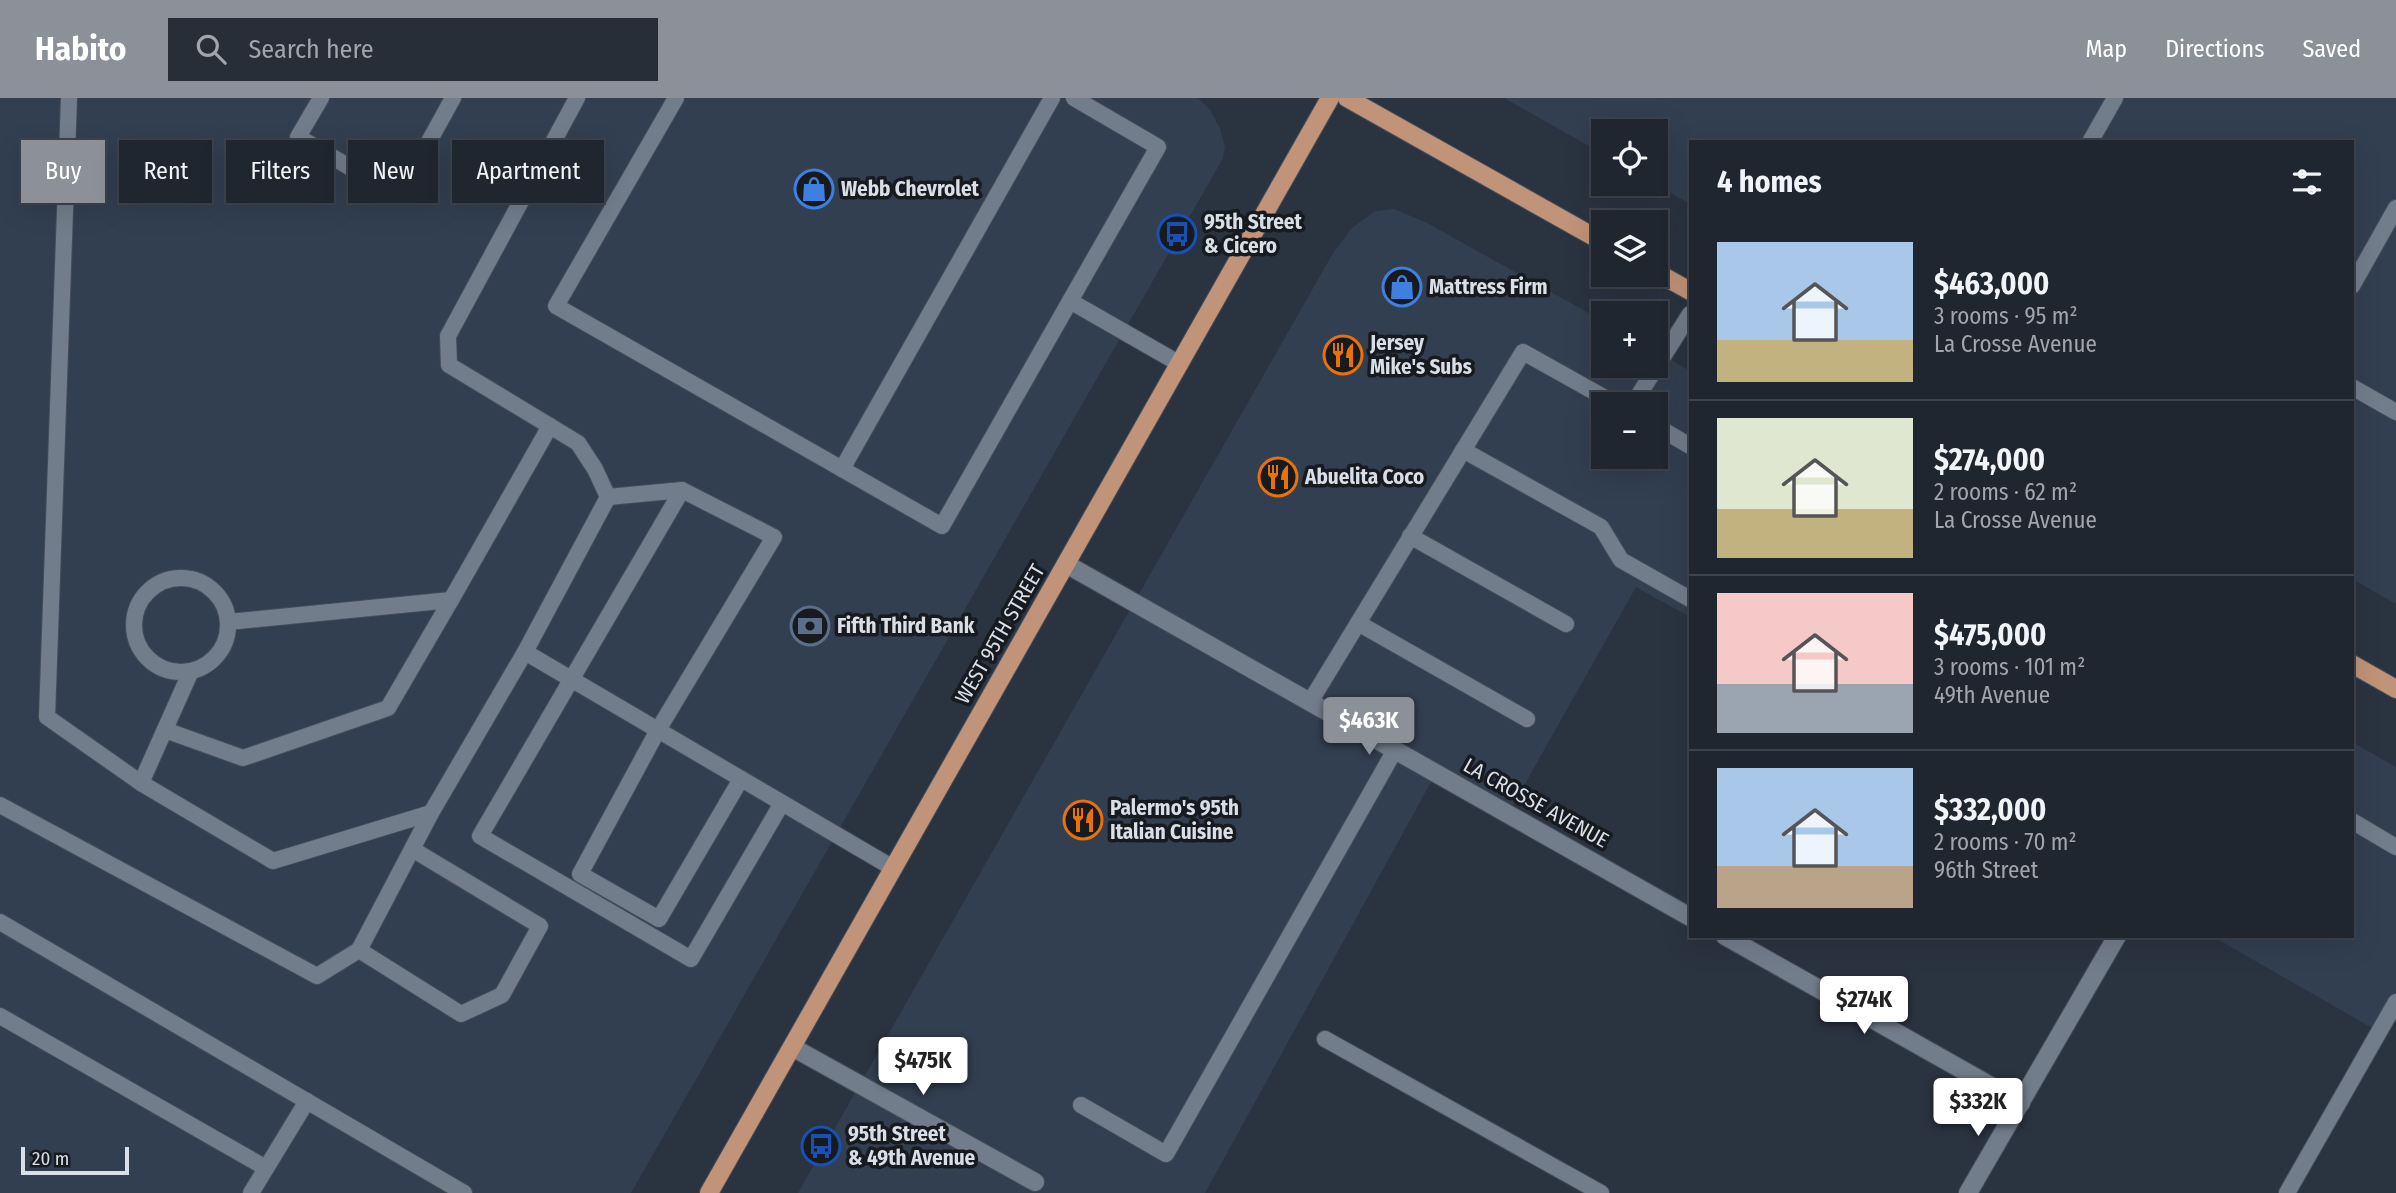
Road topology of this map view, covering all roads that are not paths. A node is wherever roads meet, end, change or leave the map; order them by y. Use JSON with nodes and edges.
{"nodes":[{"id":1,"x":69,"y":98,"type":"edge"},
{"id":2,"x":321,"y":98,"type":"edge"},
{"id":3,"x":453,"y":98,"type":"edge"},
{"id":4,"x":577,"y":98,"type":"edge"},
{"id":5,"x":676,"y":98,"type":"edge"},
{"id":6,"x":1052,"y":98,"type":"edge"},
{"id":7,"x":1074,"y":98,"type":"edge"},
{"id":8,"x":1330,"y":98,"type":"edge"},
{"id":9,"x":1348,"y":98,"type":"edge"},
{"id":10,"x":2115,"y":98,"type":"edge"},
{"id":11,"x":2091,"y":140,"type":"edge"},
{"id":12,"x":2396,"y":208,"type":"edge"},
{"id":13,"x":1591,"y":235,"type":"edge"},
{"id":14,"x":1668,"y":279,"type":"edge"},
{"id":15,"x":2354,"y":282,"type":"edge"},
{"id":16,"x":1689,"y":290,"type":"edge"},
{"id":17,"x":1070,"y":301,"type":"junction"},
{"id":18,"x":1689,"y":316,"type":"edge"},
{"id":19,"x":1180,"y":364,"type":"junction"},
{"id":20,"x":2354,"y":388,"type":"edge"},
{"id":21,"x":1595,"y":392,"type":"edge"},
{"id":22,"x":1641,"y":392,"type":"edge"},
{"id":23,"x":2396,"y":412,"type":"edge"},
{"id":24,"x":550,"y":426,"type":"junction"},
{"id":25,"x":1668,"y":433,"type":"edge"},
{"id":26,"x":1689,"y":445,"type":"edge"},
{"id":27,"x":1463,"y":450,"type":"junction"},
{"id":28,"x":842,"y":469,"type":"junction"},
{"id":29,"x":682,"y":490,"type":"junction"},
{"id":30,"x":608,"y":497,"type":"junction"},
{"id":31,"x":1410,"y":536,"type":"junction"},
{"id":32,"x":1066,"y":564,"type":"junction"},
{"id":33,"x":1689,"y":598,"type":"edge"},
{"id":34,"x":451,"y":600,"type":"junction"},
{"id":35,"x":228,"y":622,"type":"junction"},
{"id":36,"x":1358,"y":623,"type":"junction"},
{"id":37,"x":1566,"y":624,"type":"dead end"},
{"id":38,"x":525,"y":652,"type":"junction"},
{"id":39,"x":2354,"y":665,"type":"edge"},
{"id":40,"x":191,"y":671,"type":"junction"},
{"id":41,"x":571,"y":680,"type":"junction"},
{"id":42,"x":2396,"y":689,"type":"edge"},
{"id":43,"x":1310,"y":702,"type":"junction"},
{"id":44,"x":1527,"y":719,"type":"dead end"},
{"id":45,"x":164,"y":730,"type":"junction"},
{"id":46,"x":658,"y":730,"type":"junction"},
{"id":47,"x":1395,"y":750,"type":"junction"},
{"id":48,"x":741,"y":779,"type":"junction"},
{"id":49,"x":142,"y":783,"type":"junction"},
{"id":50,"x":782,"y":803,"type":"junction"},
{"id":51,"x":0,"y":805,"type":"edge"},
{"id":52,"x":431,"y":813,"type":"junction"},
{"id":53,"x":2354,"y":822,"type":"edge"},
{"id":54,"x":2396,"y":847,"type":"edge"},
{"id":55,"x":412,"y":849,"type":"junction"},
{"id":56,"x":893,"y":868,"type":"junction"},
{"id":57,"x":1689,"y":915,"type":"edge"},
{"id":58,"x":0,"y":922,"type":"edge"},
{"id":59,"x":1730,"y":938,"type":"edge"},
{"id":60,"x":2116,"y":938,"type":"edge"},
{"id":61,"x":359,"y":950,"type":"junction"},
{"id":62,"x":2396,"y":1002,"type":"edge"},
{"id":63,"x":0,"y":1016,"type":"edge"},
{"id":64,"x":1325,"y":1039,"type":"dead end"},
{"id":65,"x":792,"y":1046,"type":"junction"},
{"id":66,"x":307,"y":1101,"type":"junction"},
{"id":67,"x":2021,"y":1103,"type":"junction"},
{"id":68,"x":1081,"y":1105,"type":"dead end"},
{"id":69,"x":266,"y":1168,"type":"junction"},
{"id":70,"x":1035,"y":1182,"type":"dead end"},
{"id":71,"x":251,"y":1193,"type":"edge"},
{"id":72,"x":464,"y":1193,"type":"edge"},
{"id":73,"x":709,"y":1193,"type":"edge"},
{"id":74,"x":1601,"y":1193,"type":"edge"},
{"id":75,"x":1968,"y":1193,"type":"edge"},
{"id":76,"x":2287,"y":1193,"type":"edge"}],
"edges":[{"from":1,"to":49,"type":"lane"},
{"from":2,"to":3,"type":"lane"},
{"from":4,"to":24,"type":"lane"},
{"from":5,"to":28,"type":"lane"},
{"from":6,"to":28,"type":"lane"},
{"from":7,"to":17,"type":"lane"},
{"from":8,"to":19,"type":"main road","name":"WEST 95TH STREET"},
{"from":9,"to":13,"type":"main road"},
{"from":10,"to":11,"type":"lane"},
{"from":12,"to":15,"type":"lane"},
{"from":14,"to":16,"type":"main road"},
{"from":17,"to":19,"type":"lane"},
{"from":17,"to":28,"type":"lane"},
{"from":18,"to":22,"type":"lane"},
{"from":19,"to":32,"type":"main road","name":"WEST 95TH STREET"},
{"from":20,"to":23,"type":"lane"},
{"from":21,"to":27,"type":"lane"},
{"from":24,"to":30,"type":"lane"},
{"from":24,"to":34,"type":"lane"},
{"from":25,"to":26,"type":"lane"},
{"from":27,"to":31,"type":"lane"},
{"from":27,"to":33,"type":"lane"},
{"from":29,"to":30,"type":"lane"},
{"from":29,"to":41,"type":"lane"},
{"from":29,"to":46,"type":"lane"},
{"from":30,"to":38,"type":"lane"},
{"from":31,"to":36,"type":"lane"},
{"from":31,"to":37,"type":"lane"},
{"from":32,"to":43,"type":"street","name":"LA CROSSE AVENUE"},
{"from":32,"to":56,"type":"main road","name":"WEST 95TH STREET"},
{"from":34,"to":35,"type":"lane"},
{"from":34,"to":45,"type":"lane"},
{"from":35,"to":40,"type":"lane"},
{"from":35,"to":40,"type":"lane"},
{"from":36,"to":43,"type":"lane"},
{"from":36,"to":44,"type":"lane"},
{"from":38,"to":41,"type":"lane"},
{"from":38,"to":52,"type":"lane"},
{"from":39,"to":42,"type":"main road"},
{"from":40,"to":45,"type":"lane"},
{"from":41,"to":46,"type":"lane"},
{"from":41,"to":50,"type":"lane"},
{"from":43,"to":47,"type":"street","name":"LA CROSSE AVENUE"},
{"from":45,"to":49,"type":"lane"},
{"from":46,"to":48,"type":"lane"},
{"from":46,"to":48,"type":"lane"},
{"from":47,"to":57,"type":"street","name":"LA CROSSE AVENUE"},
{"from":47,"to":68,"type":"lane"},
{"from":48,"to":50,"type":"lane"},
{"from":49,"to":52,"type":"lane"},
{"from":50,"to":56,"type":"lane"},
{"from":51,"to":61,"type":"lane"},
{"from":52,"to":55,"type":"lane"},
{"from":53,"to":54,"type":"lane"},
{"from":55,"to":61,"type":"lane"},
{"from":55,"to":61,"type":"lane"},
{"from":56,"to":65,"type":"main road","name":"WEST 95TH STREET"},
{"from":58,"to":66,"type":"lane"},
{"from":59,"to":67,"type":"street"},
{"from":60,"to":67,"type":"street"},
{"from":62,"to":76,"type":"lane"},
{"from":63,"to":69,"type":"lane"},
{"from":64,"to":74,"type":"lane"},
{"from":65,"to":70,"type":"street"},
{"from":65,"to":73,"type":"main road","name":"WEST 95TH STREET"},
{"from":66,"to":69,"type":"lane"},
{"from":66,"to":72,"type":"lane"},
{"from":67,"to":75,"type":"street"},
{"from":69,"to":71,"type":"lane"}]}
